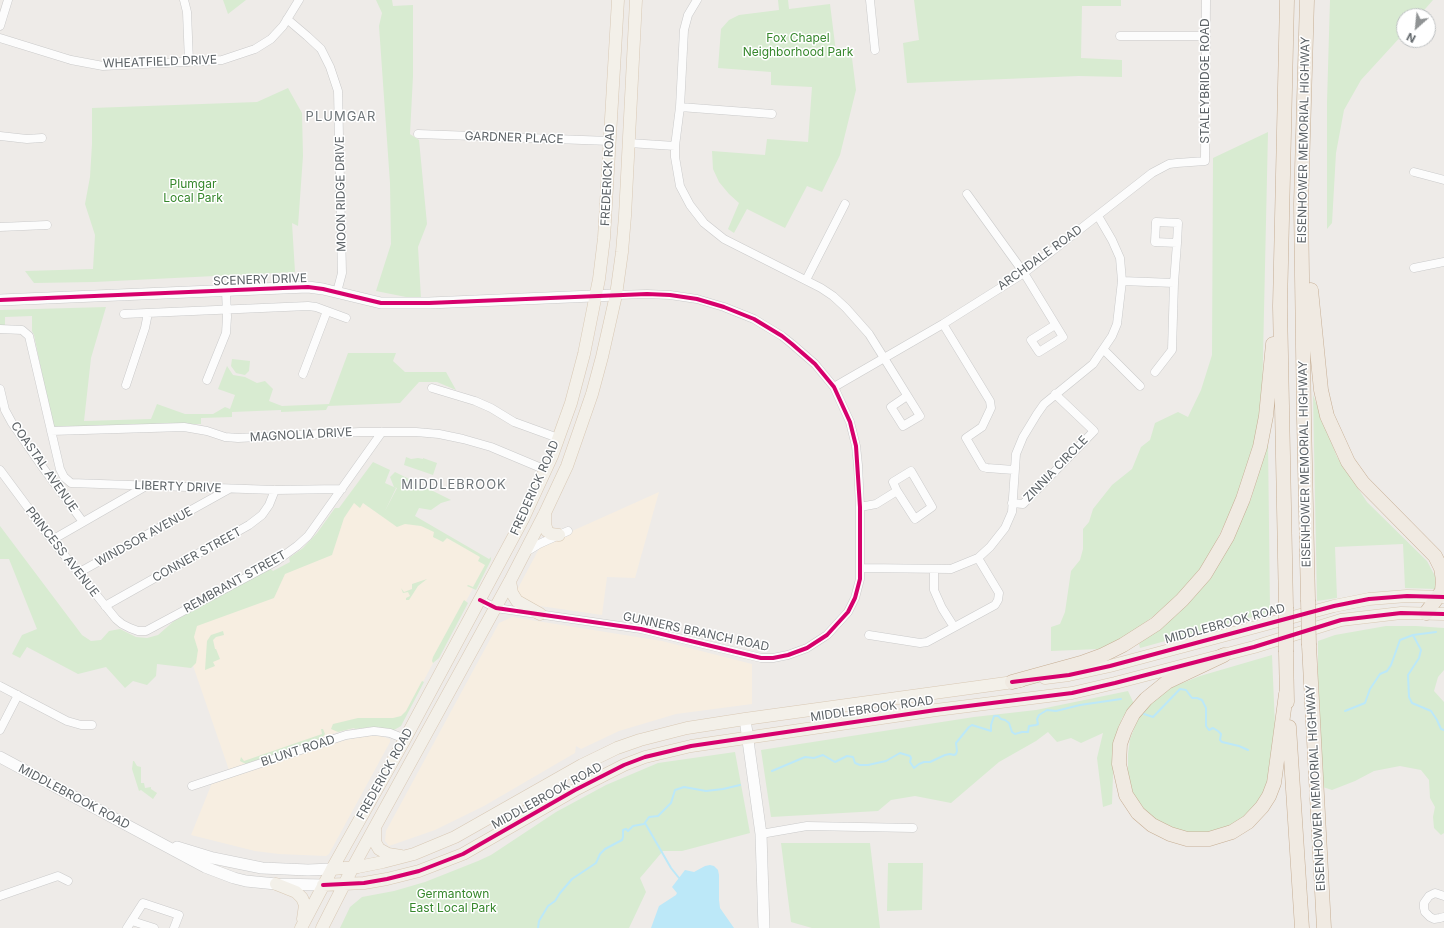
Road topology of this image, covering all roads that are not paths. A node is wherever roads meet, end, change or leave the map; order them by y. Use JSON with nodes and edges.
{"nodes":[{"id":1,"x":8,"y":0,"type":"edge"},
{"id":2,"x":184,"y":0,"type":"edge"},
{"id":3,"x":299,"y":0,"type":"edge"},
{"id":4,"x":618,"y":0,"type":"edge"},
{"id":5,"x":636,"y":0,"type":"edge"},
{"id":6,"x":697,"y":0,"type":"edge"},
{"id":7,"x":870,"y":0,"type":"edge"},
{"id":8,"x":1206,"y":0,"type":"edge"},
{"id":9,"x":1287,"y":0,"type":"edge"},
{"id":10,"x":1307,"y":0,"type":"edge"},
{"id":11,"x":287,"y":20,"type":"junction"},
{"id":12,"x":0,"y":26,"type":"edge"},
{"id":13,"x":1120,"y":36,"type":"dead end"},
{"id":14,"x":1205,"y":36,"type":"junction"},
{"id":15,"x":0,"y":38,"type":"edge"},
{"id":16,"x":875,"y":50,"type":"dead end"},
{"id":17,"x":189,"y":62,"type":"junction"},
{"id":18,"x":680,"y":106,"type":"junction"},
{"id":19,"x":772,"y":114,"type":"dead end"},
{"id":20,"x":418,"y":134,"type":"dead end"},
{"id":21,"x":0,"y":136,"type":"edge"},
{"id":22,"x":42,"y":138,"type":"dead end"},
{"id":23,"x":610,"y":141,"type":"junction"},
{"id":24,"x":629,"y":143,"type":"junction"},
{"id":25,"x":676,"y":146,"type":"junction"},
{"id":26,"x":1205,"y":161,"type":"joint"},
{"id":27,"x":1303,"y":164,"type":"junction"},
{"id":28,"x":1414,"y":172,"type":"dead end"},
{"id":29,"x":1444,"y":180,"type":"edge"},
{"id":30,"x":967,"y":194,"type":"dead end"},
{"id":31,"x":844,"y":204,"type":"dead end"},
{"id":32,"x":1098,"y":216,"type":"junction"},
{"id":33,"x":47,"y":225,"type":"dead end"},
{"id":34,"x":0,"y":227,"type":"edge"},
{"id":35,"x":1177,"y":243,"type":"dead end"},
{"id":36,"x":1444,"y":262,"type":"edge"},
{"id":37,"x":1414,"y":268,"type":"dead end"},
{"id":38,"x":1024,"y":273,"type":"junction"},
{"id":39,"x":1281,"y":276,"type":"junction"},
{"id":40,"x":806,"y":280,"type":"junction"},
{"id":41,"x":1122,"y":281,"type":"junction"},
{"id":42,"x":1174,"y":283,"type":"junction"},
{"id":43,"x":226,"y":290,"type":"junction"},
{"id":44,"x":337,"y":292,"type":"junction"},
{"id":45,"x":616,"y":295,"type":"junction"},
{"id":46,"x":596,"y":296,"type":"junction"},
{"id":47,"x":0,"y":300,"type":"edge"},
{"id":48,"x":227,"y":310,"type":"junction"},
{"id":49,"x":327,"y":311,"type":"junction"},
{"id":50,"x":148,"y":313,"type":"junction"},
{"id":51,"x":124,"y":314,"type":"dead end"},
{"id":52,"x":346,"y":318,"type":"dead end"},
{"id":53,"x":943,"y":324,"type":"junction"},
{"id":54,"x":1055,"y":325,"type":"dead end"},
{"id":55,"x":0,"y":330,"type":"edge"},
{"id":56,"x":1104,"y":350,"type":"junction"},
{"id":57,"x":884,"y":358,"type":"junction"},
{"id":58,"x":1155,"y":372,"type":"dead end"},
{"id":59,"x":304,"y":374,"type":"dead end"},
{"id":60,"x":207,"y":380,"type":"dead end"},
{"id":61,"x":126,"y":384,"type":"dead end"},
{"id":62,"x":1140,"y":386,"type":"dead end"},
{"id":63,"x":834,"y":387,"type":"junction"},
{"id":64,"x":432,"y":388,"type":"dead end"},
{"id":65,"x":0,"y":389,"type":"edge"},
{"id":66,"x":1055,"y":394,"type":"junction"},
{"id":67,"x":907,"y":396,"type":"dead end"},
{"id":68,"x":51,"y":432,"type":"junction"},
{"id":69,"x":382,"y":432,"type":"junction"},
{"id":70,"x":558,"y":438,"type":"junction"},
{"id":71,"x":0,"y":470,"type":"edge"},
{"id":72,"x":546,"y":470,"type":"junction"},
{"id":73,"x":1014,"y":470,"type":"junction"},
{"id":74,"x":147,"y":486,"type":"junction"},
{"id":75,"x":230,"y":489,"type":"junction"},
{"id":76,"x":342,"y":489,"type":"junction"},
{"id":77,"x":275,"y":490,"type":"junction"},
{"id":78,"x":897,"y":491,"type":"junction"},
{"id":79,"x":1012,"y":503,"type":"junction"},
{"id":80,"x":860,"y":507,"type":"junction"},
{"id":81,"x":545,"y":513,"type":"junction"},
{"id":82,"x":1400,"y":521,"type":"junction"},
{"id":83,"x":83,"y":522,"type":"junction"},
{"id":84,"x":564,"y":533,"type":"joint"},
{"id":85,"x":52,"y":540,"type":"junction"},
{"id":86,"x":524,"y":554,"type":"junction"},
{"id":87,"x":1444,"y":555,"type":"edge"},
{"id":88,"x":978,"y":558,"type":"junction"},
{"id":89,"x":860,"y":568,"type":"junction"},
{"id":90,"x":934,"y":569,"type":"junction"},
{"id":91,"x":78,"y":573,"type":"junction"},
{"id":92,"x":510,"y":581,"type":"junction"},
{"id":93,"x":1441,"y":597,"type":"edge"},
{"id":94,"x":480,"y":600,"type":"junction"},
{"id":95,"x":105,"y":606,"type":"junction"},
{"id":96,"x":496,"y":608,"type":"junction"},
{"id":97,"x":1426,"y":613,"type":"junction"},
{"id":98,"x":540,"y":614,"type":"junction"},
{"id":99,"x":1444,"y":614,"type":"edge"},
{"id":100,"x":954,"y":627,"type":"junction"},
{"id":101,"x":130,"y":628,"type":"joint"},
{"id":102,"x":869,"y":635,"type":"dead end"},
{"id":103,"x":1224,"y":655,"type":"junction"},
{"id":104,"x":1012,"y":682,"type":"junction"},
{"id":105,"x":0,"y":686,"type":"edge"},
{"id":106,"x":1286,"y":694,"type":"junction"},
{"id":107,"x":18,"y":695,"type":"junction"},
{"id":108,"x":745,"y":719,"type":"junction"},
{"id":109,"x":92,"y":726,"type":"dead end"},
{"id":110,"x":0,"y":730,"type":"edge"},
{"id":111,"x":747,"y":737,"type":"junction"},
{"id":112,"x":405,"y":739,"type":"junction"},
{"id":113,"x":0,"y":756,"type":"edge"},
{"id":114,"x":192,"y":786,"type":"dead end"},
{"id":115,"x":375,"y":828,"type":"junction"},
{"id":116,"x":913,"y":828,"type":"dead end"},
{"id":117,"x":761,"y":834,"type":"junction"},
{"id":118,"x":149,"y":836,"type":"junction"},
{"id":119,"x":404,"y":856,"type":"junction"},
{"id":120,"x":353,"y":867,"type":"junction"},
{"id":121,"x":332,"y":869,"type":"junction"},
{"id":122,"x":68,"y":881,"type":"dead end"},
{"id":123,"x":276,"y":884,"type":"junction"},
{"id":124,"x":323,"y":885,"type":"junction"},
{"id":125,"x":343,"y":885,"type":"junction"},
{"id":126,"x":0,"y":896,"type":"edge"},
{"id":127,"x":1444,"y":896,"type":"edge"},
{"id":128,"x":1444,"y":917,"type":"edge"},
{"id":129,"x":132,"y":921,"type":"junction"},
{"id":130,"x":127,"y":928,"type":"edge"},
{"id":131,"x":154,"y":928,"type":"edge"},
{"id":132,"x":174,"y":928,"type":"edge"},
{"id":133,"x":301,"y":928,"type":"edge"},
{"id":134,"x":322,"y":928,"type":"edge"},
{"id":135,"x":764,"y":928,"type":"edge"},
{"id":136,"x":1302,"y":928,"type":"edge"},
{"id":137,"x":1324,"y":928,"type":"edge"}],
"edges":[{"from":1,"to":12,"type":"street"},
{"from":2,"to":17,"type":"street"},
{"from":3,"to":11,"type":"street","name":"WHEATFIELD DRIVE"},
{"from":4,"to":23,"type":"main road","name":"FREDERICK ROAD"},
{"from":5,"to":24,"type":"main road","name":"FREDERICK ROAD"},
{"from":6,"to":18,"type":"street"},
{"from":7,"to":16,"type":"street"},
{"from":8,"to":14,"type":"street","name":"STALEYBRIDGE ROAD"},
{"from":9,"to":39,"type":"highway"},
{"from":10,"to":27,"type":"highway","name":"EISENHOWER MEMORIAL HIGHWAY"},
{"from":11,"to":17,"type":"street","name":"WHEATFIELD DRIVE"},
{"from":11,"to":44,"type":"street","name":"MOON RIDGE DRIVE"},
{"from":13,"to":14,"type":"street"},
{"from":14,"to":26,"type":"street","name":"STALEYBRIDGE ROAD"},
{"from":15,"to":17,"type":"street","name":"WHEATFIELD DRIVE"},
{"from":18,"to":19,"type":"street"},
{"from":18,"to":25,"type":"street"},
{"from":20,"to":23,"type":"street","name":"GARDNER PLACE"},
{"from":21,"to":22,"type":"street"},
{"from":23,"to":46,"type":"main road","name":"FREDERICK ROAD"},
{"from":24,"to":25,"type":"street"},
{"from":24,"to":45,"type":"main road","name":"FREDERICK ROAD"},
{"from":25,"to":40,"type":"street"},
{"from":26,"to":32,"type":"street","name":"ARCHDALE ROAD"},
{"from":27,"to":82,"type":"highway"},
{"from":27,"to":137,"type":"highway","name":"EISENHOWER MEMORIAL HIGHWAY","bridge":true},
{"from":28,"to":29,"type":"street"},
{"from":30,"to":38,"type":"street"},
{"from":31,"to":40,"type":"street"},
{"from":32,"to":38,"type":"street","name":"ARCHDALE ROAD"},
{"from":32,"to":41,"type":"street"},
{"from":33,"to":34,"type":"street"},
{"from":35,"to":42,"type":"street"},
{"from":36,"to":37,"type":"street"},
{"from":38,"to":53,"type":"street","name":"ARCHDALE ROAD"},
{"from":38,"to":54,"type":"street"},
{"from":39,"to":104,"type":"highway"},
{"from":39,"to":106,"type":"highway","bridge":true},
{"from":40,"to":57,"type":"street"},
{"from":41,"to":42,"type":"street"},
{"from":41,"to":56,"type":"street"},
{"from":42,"to":58,"type":"street"},
{"from":43,"to":44,"type":"street","name":"SCENERY DRIVE"},
{"from":43,"to":47,"type":"street","name":"SCENERY DRIVE"},
{"from":43,"to":48,"type":"street"},
{"from":44,"to":46,"type":"street","name":"SCENERY DRIVE"},
{"from":45,"to":46,"type":"street","name":"SCENERY DRIVE"},
{"from":45,"to":63,"type":"street","name":"GUNNERS BRANCH ROAD"},
{"from":45,"to":81,"type":"main road","name":"FREDERICK ROAD"},
{"from":46,"to":70,"type":"main road","name":"FREDERICK ROAD"},
{"from":48,"to":49,"type":"street"},
{"from":48,"to":50,"type":"street"},
{"from":48,"to":60,"type":"street"},
{"from":49,"to":52,"type":"street"},
{"from":49,"to":59,"type":"street"},
{"from":50,"to":51,"type":"street"},
{"from":50,"to":61,"type":"street"},
{"from":53,"to":57,"type":"street","name":"ARCHDALE ROAD"},
{"from":53,"to":73,"type":"street"},
{"from":55,"to":68,"type":"street"},
{"from":56,"to":62,"type":"street"},
{"from":56,"to":66,"type":"street"},
{"from":57,"to":63,"type":"street","name":"ARCHDALE ROAD"},
{"from":57,"to":67,"type":"street"},
{"from":63,"to":80,"type":"street","name":"GUNNERS BRANCH ROAD"},
{"from":64,"to":70,"type":"street"},
{"from":65,"to":83,"type":"street","name":"COASTAL AVENUE"},
{"from":66,"to":73,"type":"street"},
{"from":66,"to":79,"type":"street","name":"ZINNIA CIRCLE"},
{"from":68,"to":69,"type":"street","name":"MAGNOLIA DRIVE"},
{"from":68,"to":74,"type":"street","name":"LIBERTY DRIVE"},
{"from":69,"to":72,"type":"street","name":"MAGNOLIA DRIVE"},
{"from":69,"to":76,"type":"street","name":"REMBRANT STREET"},
{"from":70,"to":72,"type":"main road","name":"FREDERICK ROAD"},
{"from":71,"to":85,"type":"street","name":"PRINCESS AVENUE"},
{"from":72,"to":94,"type":"main road","name":"FREDERICK ROAD"},
{"from":73,"to":79,"type":"street"},
{"from":74,"to":75,"type":"street","name":"LIBERTY DRIVE"},
{"from":74,"to":83,"type":"street"},
{"from":75,"to":77,"type":"street","name":"LIBERTY DRIVE"},
{"from":75,"to":91,"type":"street","name":"WINDSOR AVENUE"},
{"from":76,"to":77,"type":"street","name":"LIBERTY DRIVE"},
{"from":76,"to":101,"type":"street","name":"REMBRANT STREET"},
{"from":77,"to":95,"type":"street","name":"CONNER STREET"},
{"from":78,"to":78,"type":"street"},
{"from":78,"to":80,"type":"street"},
{"from":79,"to":88,"type":"street"},
{"from":80,"to":89,"type":"street","name":"GUNNERS BRANCH ROAD"},
{"from":81,"to":84,"type":"main road"},
{"from":81,"to":86,"type":"main road","name":"FREDERICK ROAD"},
{"from":82,"to":87,"type":"highway"},
{"from":82,"to":93,"type":"highway"},
{"from":83,"to":85,"type":"street"},
{"from":84,"to":86,"type":"street"},
{"from":85,"to":91,"type":"street","name":"PRINCESS AVENUE"},
{"from":86,"to":92,"type":"main road","name":"FREDERICK ROAD"},
{"from":88,"to":90,"type":"street"},
{"from":88,"to":100,"type":"street"},
{"from":89,"to":90,"type":"street"},
{"from":89,"to":98,"type":"street","name":"GUNNERS BRANCH ROAD"},
{"from":90,"to":100,"type":"street"},
{"from":91,"to":95,"type":"street","name":"PRINCESS AVENUE"},
{"from":92,"to":96,"type":"main road","name":"FREDERICK ROAD"},
{"from":92,"to":98,"type":"main road"},
{"from":93,"to":97,"type":"highway"},
{"from":93,"to":104,"type":"main road","name":"MIDDLEBROOK ROAD"},
{"from":94,"to":96,"type":"street","name":"GUNNERS BRANCH ROAD"},
{"from":94,"to":112,"type":"main road","name":"FREDERICK ROAD"},
{"from":95,"to":101,"type":"street","name":"PRINCESS AVENUE"},
{"from":96,"to":98,"type":"street","name":"GUNNERS BRANCH ROAD"},
{"from":96,"to":115,"type":"main road","name":"FREDERICK ROAD"},
{"from":97,"to":99,"type":"main road","name":"MIDDLEBROOK ROAD"},
{"from":97,"to":103,"type":"main road","name":"MIDDLEBROOK ROAD"},
{"from":100,"to":102,"type":"street"},
{"from":103,"to":106,"type":"highway"},
{"from":103,"to":111,"type":"main road","name":"MIDDLEBROOK ROAD"},
{"from":104,"to":108,"type":"main road","name":"MIDDLEBROOK ROAD"},
{"from":105,"to":107,"type":"street"},
{"from":106,"to":136,"type":"highway"},
{"from":107,"to":109,"type":"street"},
{"from":107,"to":110,"type":"street"},
{"from":108,"to":111,"type":"street"},
{"from":108,"to":119,"type":"main road","name":"MIDDLEBROOK ROAD"},
{"from":111,"to":117,"type":"street"},
{"from":111,"to":125,"type":"main road","name":"MIDDLEBROOK ROAD"},
{"from":112,"to":114,"type":"street","name":"BLUNT ROAD"},
{"from":112,"to":121,"type":"main road","name":"FREDERICK ROAD"},
{"from":113,"to":118,"type":"street","name":"MIDDLEBROOK ROAD"},
{"from":115,"to":119,"type":"main road"},
{"from":115,"to":120,"type":"main road","name":"FREDERICK ROAD"},
{"from":116,"to":117,"type":"street"},
{"from":117,"to":135,"type":"street"},
{"from":118,"to":121,"type":"street","name":"MIDDLEBROOK ROAD"},
{"from":118,"to":123,"type":"street","name":"MIDDLEBROOK ROAD"},
{"from":119,"to":120,"type":"main road","name":"MIDDLEBROOK ROAD"},
{"from":120,"to":121,"type":"main road","name":"MIDDLEBROOK ROAD"},
{"from":120,"to":125,"type":"main road","name":"FREDERICK ROAD"},
{"from":121,"to":124,"type":"main road","name":"FREDERICK ROAD"},
{"from":122,"to":126,"type":"street"},
{"from":123,"to":124,"type":"street","name":"MIDDLEBROOK ROAD"},
{"from":123,"to":133,"type":"main road"},
{"from":124,"to":125,"type":"main road","name":"MIDDLEBROOK ROAD"},
{"from":124,"to":133,"type":"main road","name":"FREDERICK ROAD"},
{"from":125,"to":134,"type":"main road","name":"FREDERICK ROAD"},
{"from":127,"to":128,"type":"street"},
{"from":129,"to":130,"type":"street"},
{"from":129,"to":131,"type":"street"},
{"from":129,"to":132,"type":"street"}]}
